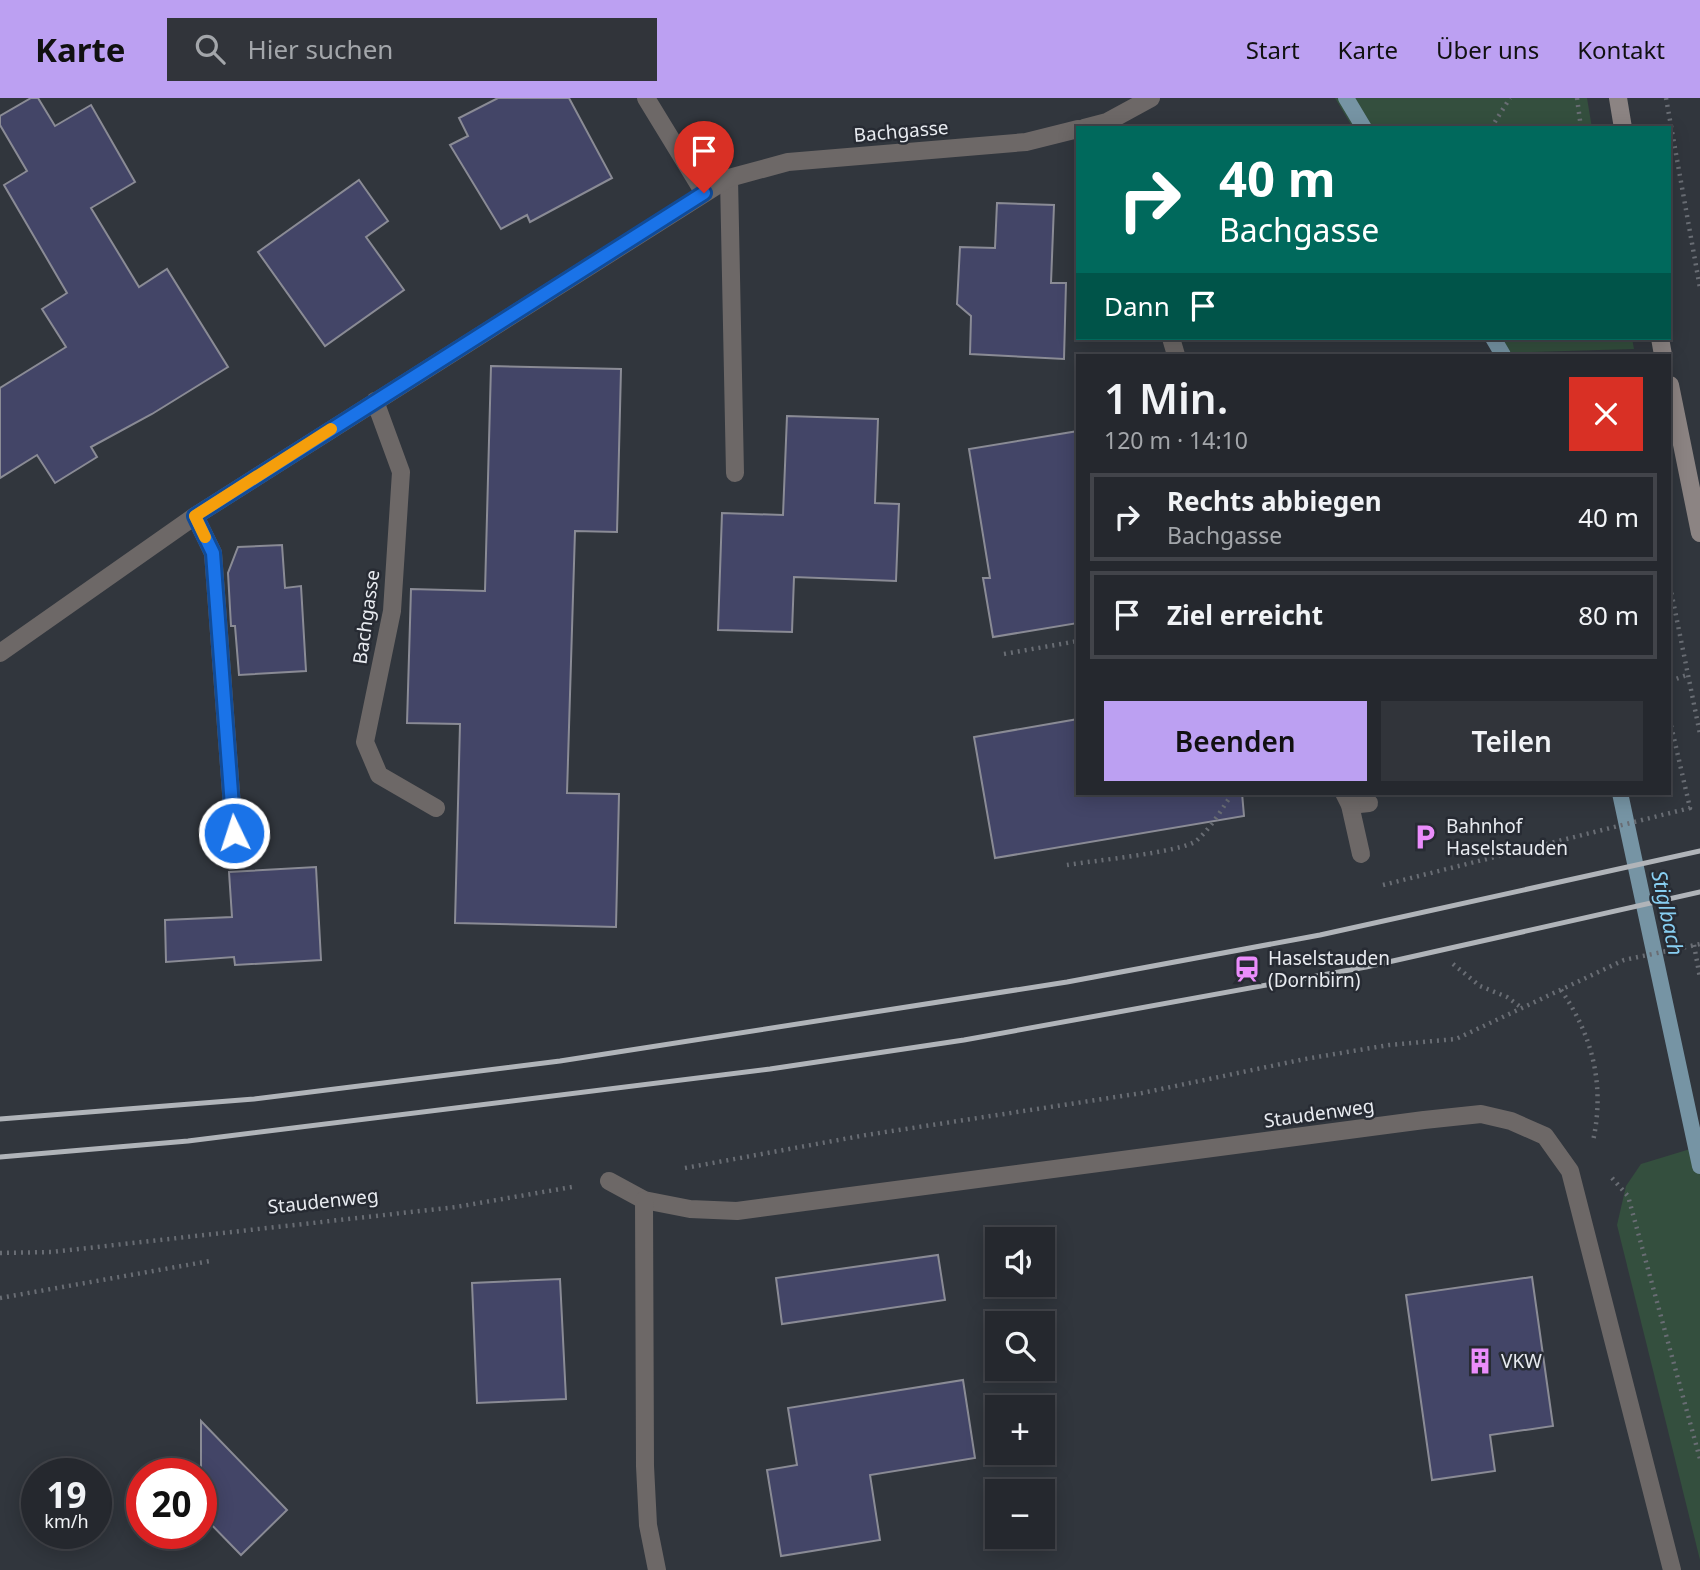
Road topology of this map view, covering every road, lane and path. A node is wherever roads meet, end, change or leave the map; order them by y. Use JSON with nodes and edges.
{"nodes":[{"id":1,"x":646,"y":98,"type":"edge"},
{"id":2,"x":1151,"y":98,"type":"edge"},
{"id":3,"x":1510,"y":98,"type":"edge"},
{"id":4,"x":1577,"y":98,"type":"edge"},
{"id":5,"x":1618,"y":98,"type":"edge"},
{"id":6,"x":1666,"y":98,"type":"edge"},
{"id":7,"x":1108,"y":125,"type":"edge"},
{"id":8,"x":1493,"y":126,"type":"edge"},
{"id":9,"x":1581,"y":126,"type":"edge"},
{"id":10,"x":1623,"y":126,"type":"edge"},
{"id":11,"x":1076,"y":130,"type":"edge"},
{"id":12,"x":729,"y":178,"type":"junction"},
{"id":13,"x":704,"y":193,"type":"junction"},
{"id":14,"x":1700,"y":288,"type":"edge"},
{"id":15,"x":1671,"y":390,"type":"edge"},
{"id":16,"x":375,"y":401,"type":"junction"},
{"id":17,"x":735,"y":473,"type":"dead end"},
{"id":18,"x":195,"y":516,"type":"junction"},
{"id":19,"x":1700,"y":533,"type":"edge"},
{"id":20,"x":1671,"y":591,"type":"edge"},
{"id":21,"x":1076,"y":641,"type":"edge"},
{"id":22,"x":0,"y":653,"type":"edge"},
{"id":23,"x":1004,"y":654,"type":"dead end"},
{"id":24,"x":1687,"y":675,"type":"junction"},
{"id":25,"x":1671,"y":681,"type":"edge"},
{"id":26,"x":1671,"y":725,"type":"edge"},
{"id":27,"x":1700,"y":734,"type":"edge"},
{"id":28,"x":1230,"y":795,"type":"edge"},
{"id":29,"x":1347,"y":799,"type":"edge"},
{"id":30,"x":1369,"y":803,"type":"dead end"},
{"id":31,"x":436,"y":808,"type":"dead end"},
{"id":32,"x":234,"y":833,"type":"dead end"},
{"id":33,"x":1361,"y":854,"type":"dead end"},
{"id":34,"x":1067,"y":865,"type":"dead end"},
{"id":35,"x":1382,"y":885,"type":"dead end"},
{"id":36,"x":1697,"y":945,"type":"edge"},
{"id":37,"x":1698,"y":963,"type":"edge"},
{"id":38,"x":1453,"y":964,"type":"dead end"},
{"id":39,"x":1700,"y":978,"type":"edge"},
{"id":40,"x":1561,"y":990,"type":"junction"},
{"id":41,"x":1522,"y":1008,"type":"junction"},
{"id":42,"x":1590,"y":1154,"type":"junction"},
{"id":43,"x":677,"y":1170,"type":"dead end"},
{"id":44,"x":1570,"y":1171,"type":"junction"},
{"id":45,"x":609,"y":1181,"type":"joint"},
{"id":46,"x":644,"y":1200,"type":"junction"},
{"id":47,"x":0,"y":1253,"type":"edge"},
{"id":48,"x":210,"y":1261,"type":"dead end"},
{"id":49,"x":0,"y":1298,"type":"edge"},
{"id":50,"x":1700,"y":1459,"type":"edge"},
{"id":51,"x":656,"y":1570,"type":"edge"},
{"id":52,"x":1672,"y":1570,"type":"edge"}],
"edges":[{"from":1,"to":13,"type":"street"},
{"from":2,"to":7,"type":"street"},
{"from":3,"to":8,"type":"path"},
{"from":4,"to":9,"type":"path"},
{"from":5,"to":10,"type":"main road"},
{"from":6,"to":14,"type":"path"},
{"from":11,"to":12,"type":"street","name":"Bachgasse"},
{"from":12,"to":13,"type":"street","name":"Bachgasse"},
{"from":12,"to":17,"type":"street"},
{"from":13,"to":16,"type":"street","name":"Bachgasse"},
{"from":15,"to":19,"type":"main road"},
{"from":16,"to":18,"type":"street","name":"Bachgasse"},
{"from":16,"to":31,"type":"street","name":"Bachgasse"},
{"from":18,"to":22,"type":"street","name":"Bachgasse"},
{"from":18,"to":32,"type":"street"},
{"from":20,"to":24,"type":"path"},
{"from":21,"to":23,"type":"path"},
{"from":24,"to":25,"type":"path"},
{"from":24,"to":27,"type":"path"},
{"from":26,"to":35,"type":"path"},
{"from":28,"to":34,"type":"path"},
{"from":29,"to":30,"type":"street"},
{"from":29,"to":33,"type":"street"},
{"from":36,"to":37,"type":"path"},
{"from":36,"to":40,"type":"path"},
{"from":37,"to":39,"type":"path"},
{"from":38,"to":41,"type":"path"},
{"from":40,"to":41,"type":"path"},
{"from":40,"to":42,"type":"path"},
{"from":41,"to":43,"type":"path"},
{"from":42,"to":44,"type":"path"},
{"from":42,"to":50,"type":"path"},
{"from":44,"to":46,"type":"street","name":"Staudenweg"},
{"from":44,"to":52,"type":"street","name":"Staudenweg"},
{"from":45,"to":46,"type":"street","name":"Staudenweg"},
{"from":45,"to":47,"type":"path","name":"Staudenweg"},
{"from":46,"to":51,"type":"street"},
{"from":48,"to":49,"type":"path"}]}
